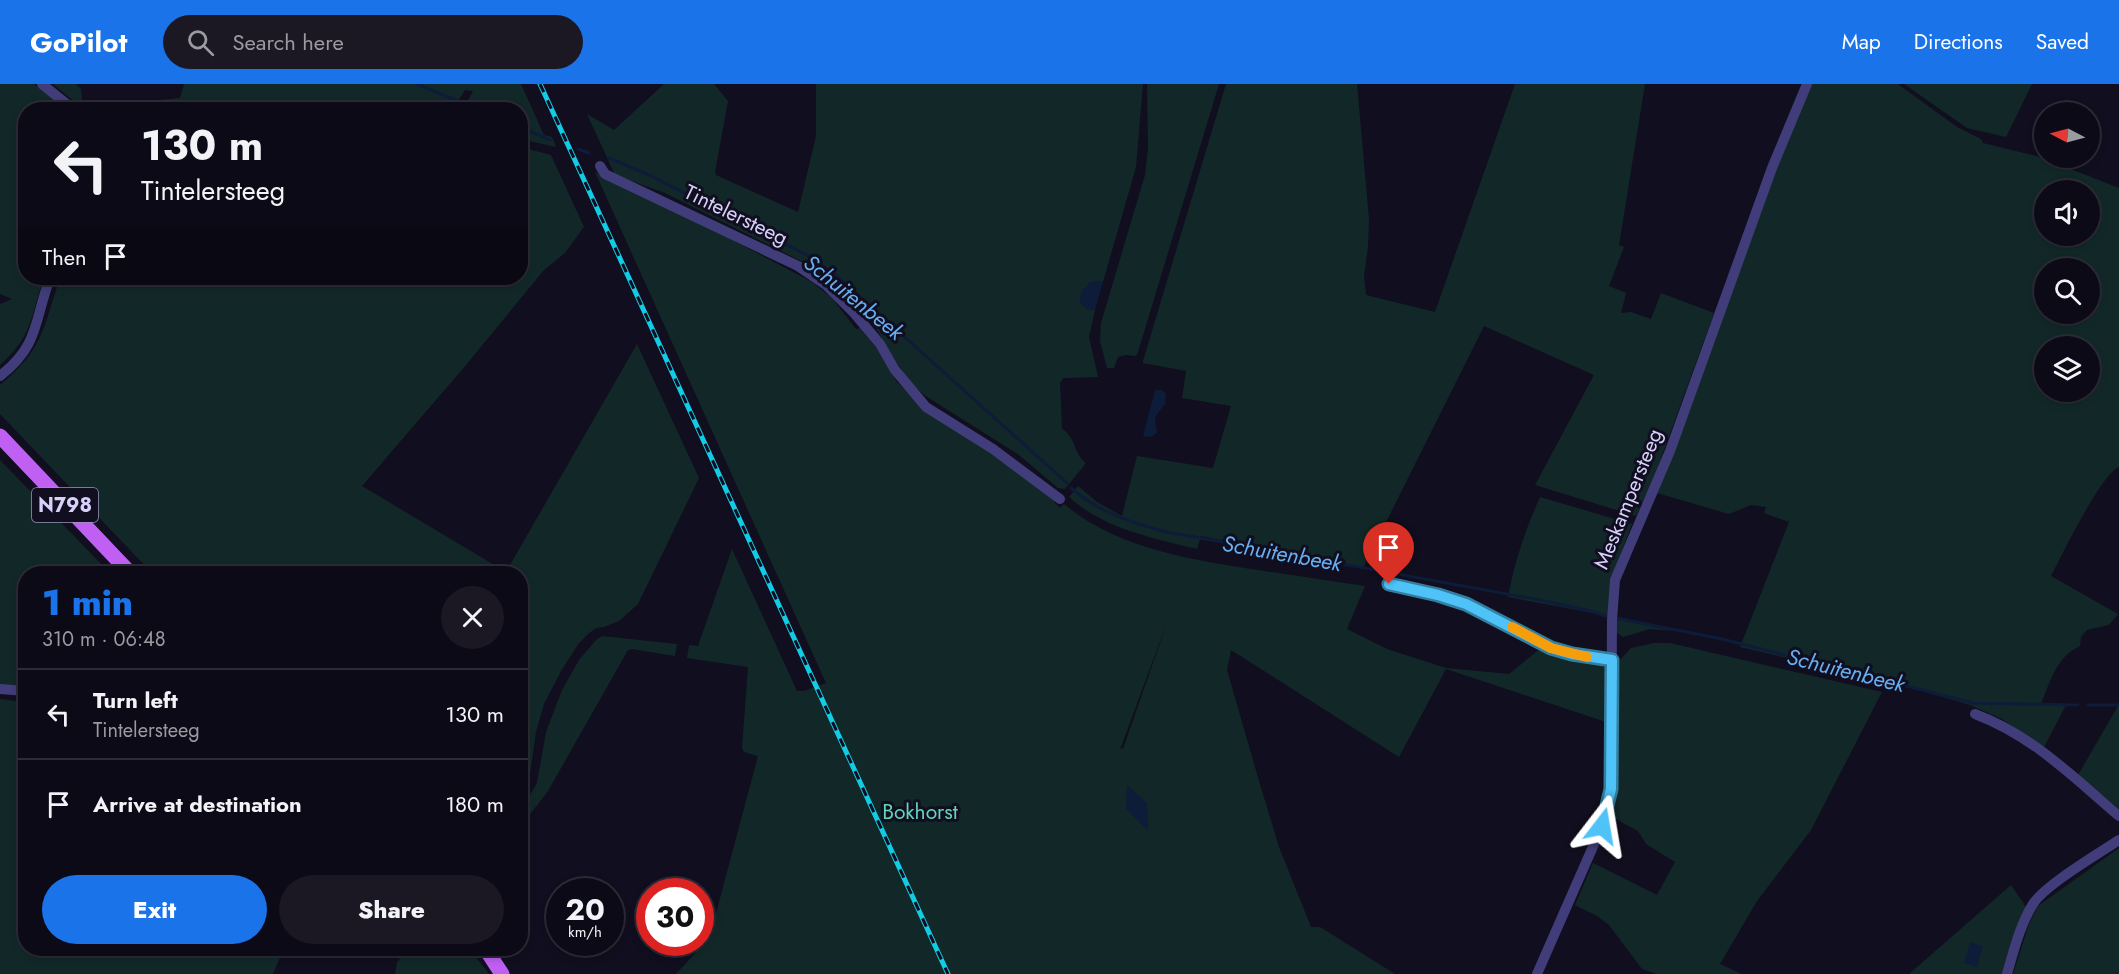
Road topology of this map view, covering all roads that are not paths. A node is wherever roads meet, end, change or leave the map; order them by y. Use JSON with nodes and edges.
{"nodes":[{"id":1,"x":42,"y":84,"type":"edge"},
{"id":2,"x":1807,"y":84,"type":"edge"},
{"id":3,"x":64,"y":102,"type":"edge"},
{"id":4,"x":600,"y":166,"type":"dead end"},
{"id":5,"x":48,"y":285,"type":"edge"},
{"id":6,"x":0,"y":376,"type":"edge"},
{"id":7,"x":0,"y":436,"type":"edge"},
{"id":8,"x":1060,"y":499,"type":"dead end"},
{"id":9,"x":123,"y":566,"type":"edge"},
{"id":10,"x":1389,"y":584,"type":"dead end"},
{"id":11,"x":1612,"y":660,"type":"junction"},
{"id":12,"x":0,"y":688,"type":"edge"},
{"id":13,"x":18,"y":690,"type":"edge"},
{"id":14,"x":1975,"y":714,"type":"dead end"},
{"id":15,"x":2119,"y":816,"type":"edge"},
{"id":16,"x":2119,"y":840,"type":"edge"},
{"id":17,"x":490,"y":956,"type":"edge"},
{"id":18,"x":502,"y":974,"type":"edge"},
{"id":19,"x":1537,"y":974,"type":"edge"},
{"id":20,"x":2007,"y":974,"type":"edge"}],
"edges":[{"from":1,"to":3,"type":"street"},
{"from":2,"to":11,"type":"street","name":"Meskampersteeg"},
{"from":4,"to":8,"type":"street","name":"Tintelersteeg"},
{"from":5,"to":6,"type":"street"},
{"from":7,"to":9,"type":"main road","number":"N798"},
{"from":10,"to":11,"type":"street"},
{"from":11,"to":19,"type":"street","name":"Meskampersteeg"},
{"from":12,"to":13,"type":"street"},
{"from":14,"to":15,"type":"street"},
{"from":16,"to":20,"type":"street"},
{"from":17,"to":18,"type":"main road"}]}
